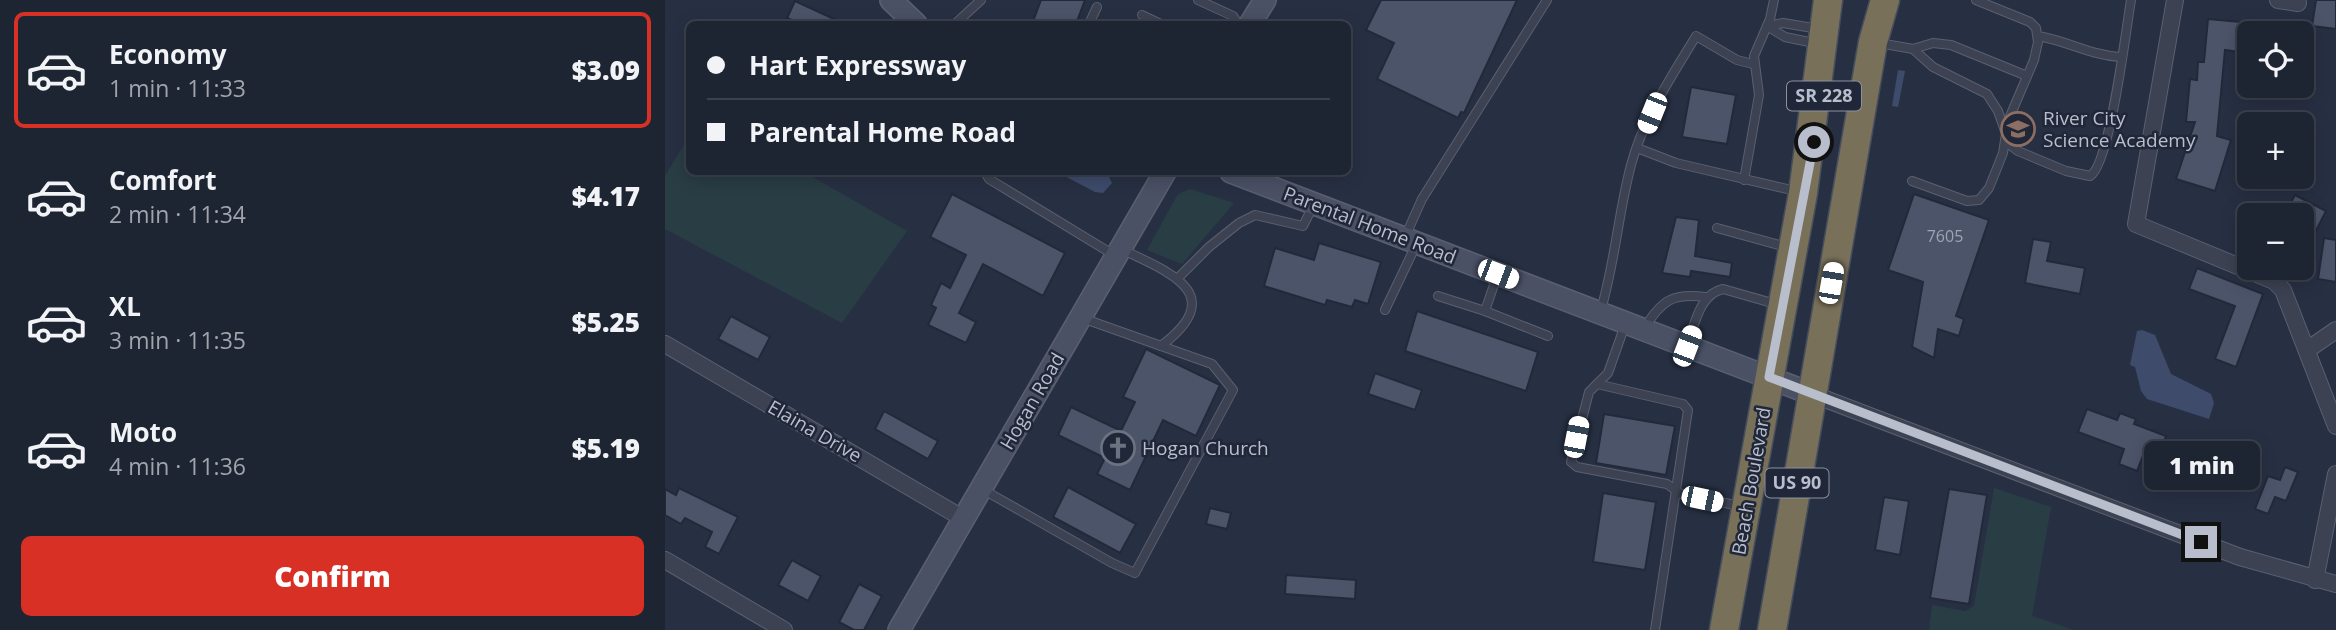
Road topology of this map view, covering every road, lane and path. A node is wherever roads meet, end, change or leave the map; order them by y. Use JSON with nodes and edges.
{"nodes":[{"id":1,"x":891,"y":0,"type":"edge"},
{"id":2,"x":981,"y":0,"type":"edge"},
{"id":3,"x":1198,"y":0,"type":"edge"},
{"id":4,"x":1265,"y":0,"type":"edge"},
{"id":5,"x":1547,"y":0,"type":"edge"},
{"id":6,"x":1774,"y":0,"type":"edge"},
{"id":7,"x":1828,"y":0,"type":"edge"},
{"id":8,"x":1844,"y":0,"type":"edge"},
{"id":9,"x":1877,"y":0,"type":"edge"},
{"id":10,"x":1885,"y":0,"type":"edge"},
{"id":11,"x":1976,"y":0,"type":"edge"},
{"id":12,"x":2131,"y":0,"type":"edge"},
{"id":13,"x":2175,"y":0,"type":"edge"},
{"id":14,"x":2278,"y":0,"type":"edge"},
{"id":15,"x":2298,"y":3,"type":"dead end"},
{"id":16,"x":1097,"y":7,"type":"dead end"},
{"id":17,"x":1142,"y":15,"type":"dead end"},
{"id":18,"x":913,"y":21,"type":"edge"},
{"id":19,"x":958,"y":21,"type":"edge"},
{"id":20,"x":1090,"y":21,"type":"edge"},
{"id":21,"x":1155,"y":21,"type":"edge"},
{"id":22,"x":1236,"y":21,"type":"edge"},
{"id":23,"x":1252,"y":21,"type":"edge"},
{"id":24,"x":1767,"y":26,"type":"junction"},
{"id":25,"x":2038,"y":36,"type":"junction"},
{"id":26,"x":1823,"y":38,"type":"junction"},
{"id":27,"x":1873,"y":42,"type":"junction"},
{"id":28,"x":1913,"y":49,"type":"junction"},
{"id":29,"x":2120,"y":57,"type":"junction"},
{"id":30,"x":1753,"y":64,"type":"junction"},
{"id":31,"x":2027,"y":76,"type":"junction"},
{"id":32,"x":2006,"y":131,"type":"junction"},
{"id":33,"x":1637,"y":148,"type":"junction"},
{"id":34,"x":987,"y":175,"type":"edge"},
{"id":35,"x":1163,"y":175,"type":"edge"},
{"id":36,"x":1239,"y":175,"type":"edge"},
{"id":37,"x":1744,"y":180,"type":"junction"},
{"id":38,"x":1912,"y":181,"type":"dead end"},
{"id":39,"x":1803,"y":192,"type":"junction"},
{"id":40,"x":1314,"y":204,"type":"junction"},
{"id":41,"x":1717,"y":228,"type":"dead end"},
{"id":42,"x":1411,"y":240,"type":"junction"},
{"id":43,"x":1793,"y":248,"type":"junction"},
{"id":44,"x":1118,"y":253,"type":"junction"},
{"id":45,"x":1498,"y":274,"type":"junction"},
{"id":46,"x":1178,"y":278,"type":"junction"},
{"id":47,"x":1438,"y":296,"type":"dead end"},
{"id":48,"x":1705,"y":297,"type":"junction"},
{"id":49,"x":1782,"y":306,"type":"junction"},
{"id":50,"x":1385,"y":310,"type":"dead end"},
{"id":51,"x":1485,"y":311,"type":"junction"},
{"id":52,"x":1600,"y":313,"type":"junction"},
{"id":53,"x":1081,"y":317,"type":"junction"},
{"id":54,"x":1635,"y":326,"type":"junction"},
{"id":55,"x":2336,"y":330,"type":"edge"},
{"id":56,"x":1548,"y":336,"type":"dead end"},
{"id":57,"x":665,"y":344,"type":"edge"},
{"id":58,"x":1161,"y":345,"type":"junction"},
{"id":59,"x":1687,"y":346,"type":"junction"},
{"id":60,"x":2307,"y":350,"type":"junction"},
{"id":61,"x":1769,"y":377,"type":"junction"},
{"id":62,"x":1597,"y":384,"type":"junction"},
{"id":63,"x":1812,"y":394,"type":"junction"},
{"id":64,"x":2336,"y":426,"type":"edge"},
{"id":65,"x":2336,"y":474,"type":"edge"},
{"id":66,"x":982,"y":489,"type":"junction"},
{"id":67,"x":1677,"y":491,"type":"junction"},
{"id":68,"x":1746,"y":508,"type":"junction"},
{"id":69,"x":964,"y":519,"type":"junction"},
{"id":70,"x":665,"y":560,"type":"edge"},
{"id":71,"x":2315,"y":580,"type":"junction"},
{"id":72,"x":2336,"y":584,"type":"edge"},
{"id":73,"x":784,"y":630,"type":"edge"},
{"id":74,"x":899,"y":630,"type":"edge"},
{"id":75,"x":1655,"y":630,"type":"edge"},
{"id":76,"x":1724,"y":630,"type":"edge"},
{"id":77,"x":1772,"y":630,"type":"edge"}],
"edges":[{"from":1,"to":18,"type":"street"},
{"from":2,"to":19,"type":"lane"},
{"from":3,"to":22,"type":"lane"},
{"from":4,"to":23,"type":"street"},
{"from":5,"to":42,"type":"lane"},
{"from":6,"to":24,"type":"lane"},
{"from":7,"to":26,"type":"highway","name":"Beach Boulevard","number":"US 90"},
{"from":8,"to":39,"type":"highway","number":"SR 228"},
{"from":9,"to":27,"type":"highway"},
{"from":10,"to":27,"type":"highway","number":"US 90"},
{"from":11,"to":25,"type":"lane"},
{"from":12,"to":29,"type":"lane"},
{"from":13,"to":60,"type":"street"},
{"from":14,"to":15,"type":"street"},
{"from":16,"to":20,"type":"lane"},
{"from":17,"to":21,"type":"lane"},
{"from":24,"to":26,"type":"lane"},
{"from":24,"to":26,"type":"lane"},
{"from":24,"to":30,"type":"lane"},
{"from":25,"to":29,"type":"lane"},
{"from":25,"to":31,"type":"lane"},
{"from":26,"to":39,"type":"highway","name":"Beach Boulevard","number":"US 90"},
{"from":27,"to":28,"type":"lane"},
{"from":27,"to":63,"type":"highway","number":"US 90"},
{"from":28,"to":31,"type":"lane"},
{"from":28,"to":32,"type":"lane"},
{"from":29,"to":32,"type":"lane"},
{"from":30,"to":33,"type":"lane"},
{"from":30,"to":37,"type":"lane"},
{"from":31,"to":32,"type":"lane"},
{"from":32,"to":38,"type":"lane"},
{"from":33,"to":37,"type":"lane"},
{"from":33,"to":52,"type":"lane"},
{"from":34,"to":44,"type":"lane"},
{"from":35,"to":44,"type":"street","name":"Hogan Road"},
{"from":36,"to":40,"type":"street","name":"Parental Home Road"},
{"from":37,"to":39,"type":"lane"},
{"from":39,"to":43,"type":"highway","name":"Beach Boulevard","number":"US 90"},
{"from":40,"to":42,"type":"street","name":"Parental Home Road"},
{"from":40,"to":46,"type":"lane"},
{"from":41,"to":43,"type":"lane"},
{"from":42,"to":45,"type":"street","name":"Parental Home Road"},
{"from":42,"to":50,"type":"lane"},
{"from":43,"to":49,"type":"highway","name":"Beach Boulevard","number":"US 90"},
{"from":44,"to":46,"type":"lane"},
{"from":44,"to":53,"type":"street","name":"Hogan Road"},
{"from":45,"to":51,"type":"lane"},
{"from":45,"to":52,"type":"street","name":"Parental Home Road"},
{"from":46,"to":58,"type":"lane"},
{"from":47,"to":51,"type":"lane"},
{"from":48,"to":49,"type":"lane"},
{"from":48,"to":54,"type":"lane"},
{"from":48,"to":59,"type":"lane"},
{"from":49,"to":61,"type":"highway","name":"Beach Boulevard","number":"US 90"},
{"from":51,"to":56,"type":"lane"},
{"from":52,"to":54,"type":"street","name":"Parental Home Road"},
{"from":53,"to":58,"type":"lane"},
{"from":53,"to":66,"type":"street","name":"Hogan Road"},
{"from":54,"to":59,"type":"street","name":"Parental Home Road"},
{"from":54,"to":62,"type":"lane"},
{"from":55,"to":60,"type":"street"},
{"from":57,"to":69,"type":"street","name":"Elaina Drive"},
{"from":58,"to":66,"type":"lane"},
{"from":59,"to":61,"type":"street","name":"Parental Home Road"},
{"from":60,"to":64,"type":"street"},
{"from":61,"to":63,"type":"street","name":"Parental Home Road"},
{"from":61,"to":68,"type":"highway","name":"Beach Boulevard","number":"US 90"},
{"from":62,"to":67,"type":"lane"},
{"from":62,"to":67,"type":"lane"},
{"from":63,"to":71,"type":"street","name":"Parental Home Road"},
{"from":63,"to":77,"type":"highway","number":"US 90"},
{"from":65,"to":71,"type":"street"},
{"from":66,"to":69,"type":"street","name":"Hogan Road"},
{"from":67,"to":68,"type":"lane"},
{"from":67,"to":75,"type":"lane"},
{"from":68,"to":76,"type":"highway","name":"Beach Boulevard","number":"US 90"},
{"from":69,"to":74,"type":"street","name":"Hogan Road"},
{"from":70,"to":73,"type":"street"},
{"from":71,"to":72,"type":"street","name":"Parental Home Road"}]}
